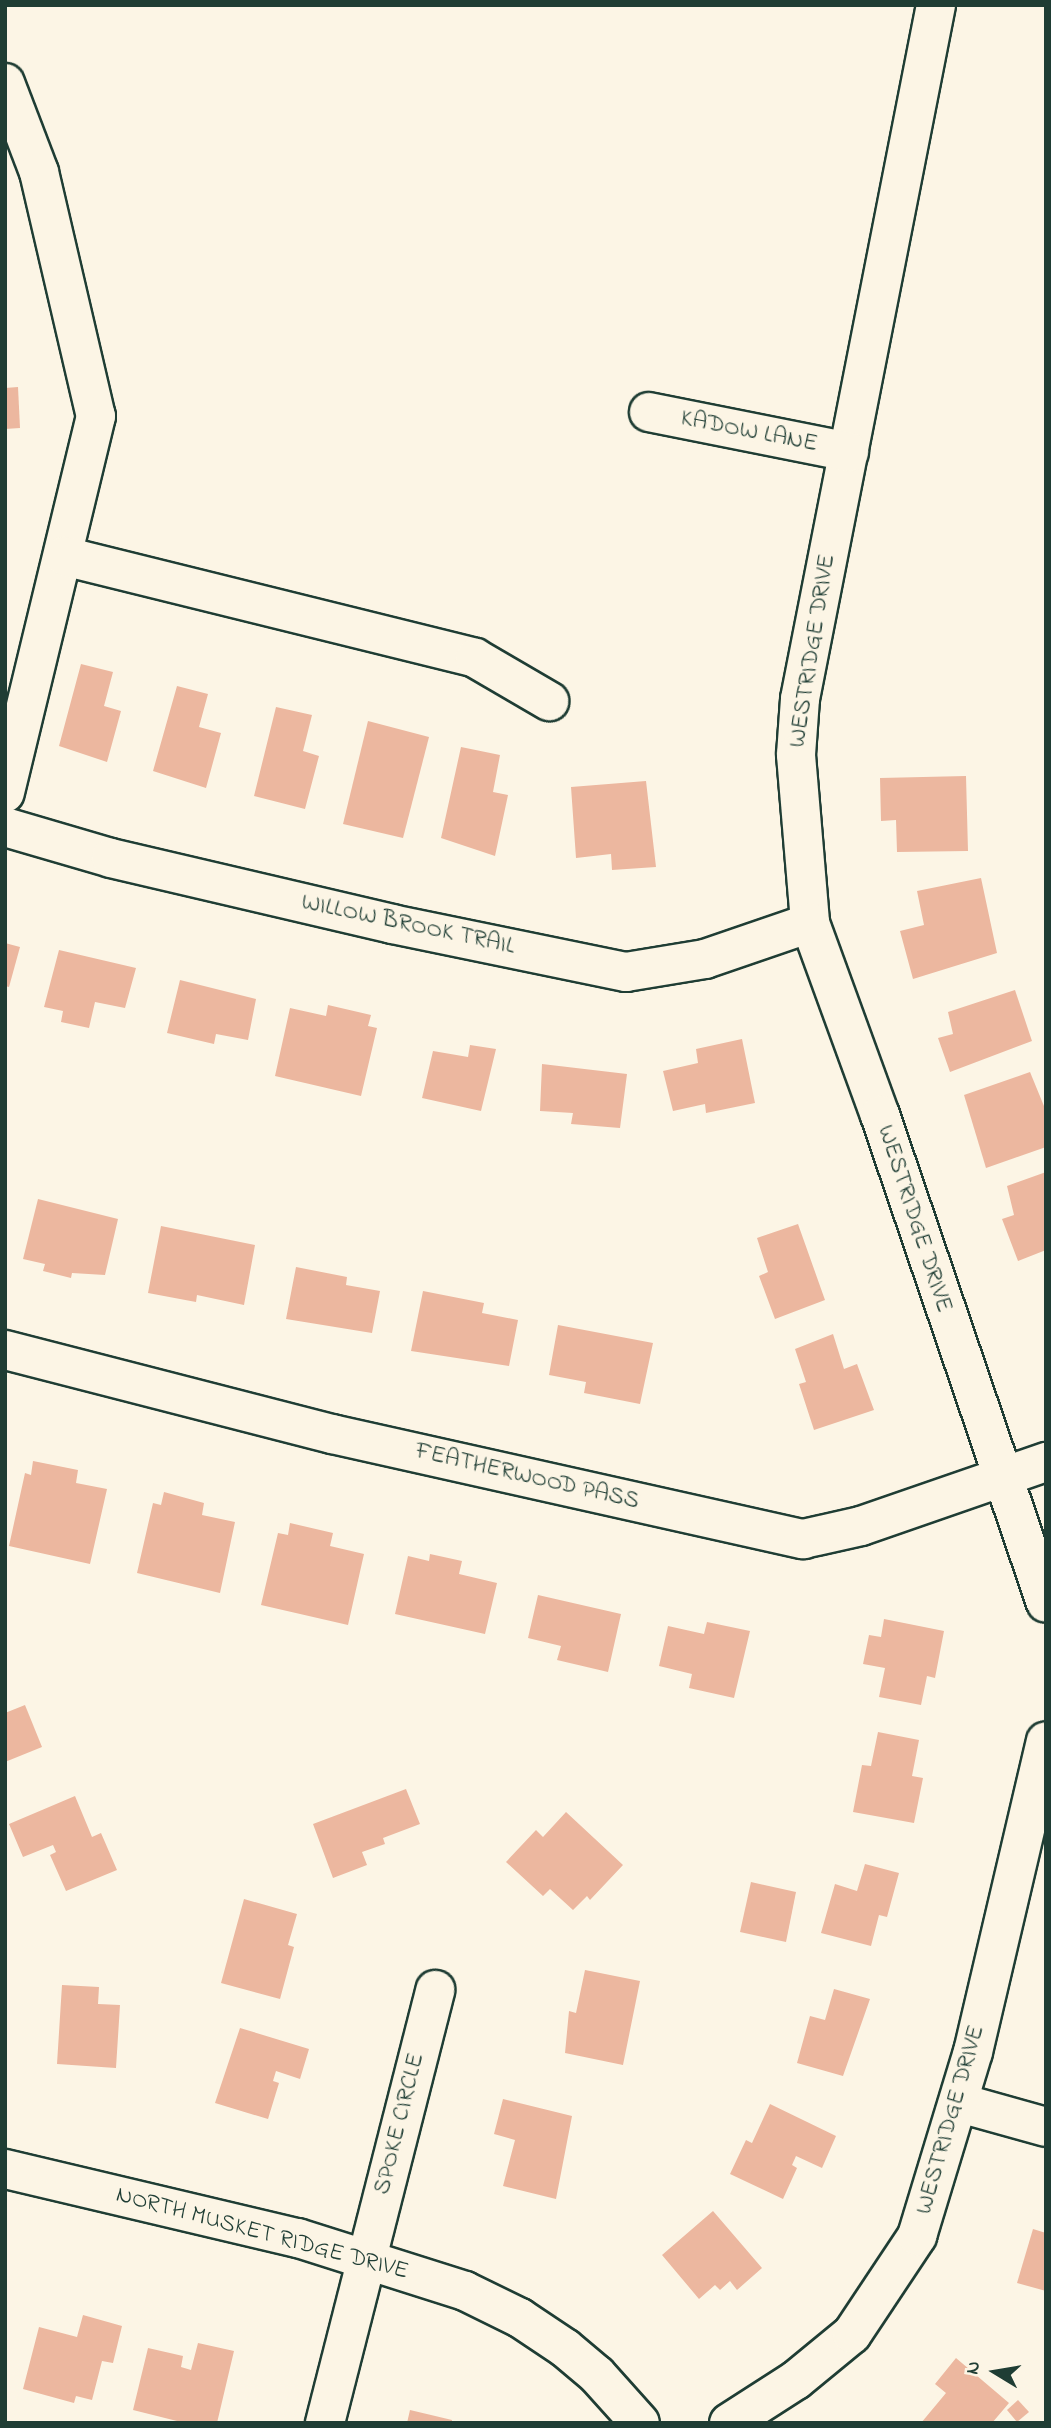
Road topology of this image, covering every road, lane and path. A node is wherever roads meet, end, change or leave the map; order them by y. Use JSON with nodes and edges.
{"nodes":[{"id":1,"x":936,"y":5,"type":"edge"},
{"id":2,"x":5,"y":83,"type":"edge"},
{"id":3,"x":649,"y":412,"type":"dead end"},
{"id":4,"x":849,"y":452,"type":"junction"},
{"id":5,"x":64,"y":556,"type":"junction"},
{"id":6,"x":549,"y":701,"type":"dead end"},
{"id":7,"x":5,"y":793,"type":"edge"},
{"id":8,"x":5,"y":827,"type":"edge"},
{"id":9,"x":810,"y":923,"type":"junction"},
{"id":10,"x":5,"y":1350,"type":"edge"},
{"id":11,"x":1046,"y":1462,"type":"edge"},
{"id":12,"x":1002,"y":1478,"type":"junction"},
{"id":13,"x":1046,"y":1603,"type":"edge"},
{"id":14,"x":1046,"y":1741,"type":"edge"},
{"id":15,"x":435,"y":1990,"type":"dead end"},
{"id":16,"x":960,"y":2103,"type":"junction"},
{"id":17,"x":1046,"y":2127,"type":"edge"},
{"id":18,"x":5,"y":2169,"type":"edge"},
{"id":19,"x":366,"y":2258,"type":"junction"},
{"id":20,"x":325,"y":2423,"type":"edge"},
{"id":21,"x":639,"y":2423,"type":"edge"},
{"id":22,"x":729,"y":2423,"type":"edge"}],
"edges":[{"from":1,"to":4,"type":"street","name":"WESTRIDGE DRIVE"},
{"from":2,"to":5,"type":"street"},
{"from":3,"to":4,"type":"street","name":"KADOW LANE"},
{"from":4,"to":9,"type":"street","name":"WESTRIDGE DRIVE"},
{"from":5,"to":6,"type":"street"},
{"from":5,"to":7,"type":"street"},
{"from":8,"to":9,"type":"street","name":"WILLOW BROOK TRAIL"},
{"from":9,"to":12,"type":"street","name":"WESTRIDGE DRIVE"},
{"from":10,"to":12,"type":"street","name":"FEATHERWOOD PASS"},
{"from":11,"to":12,"type":"street","name":"FEATHERWOOD PASS"},
{"from":12,"to":13,"type":"street","name":"WESTRIDGE DRIVE"},
{"from":14,"to":16,"type":"street","name":"WESTRIDGE DRIVE"},
{"from":15,"to":19,"type":"street","name":"SPOKE CIRCLE"},
{"from":16,"to":17,"type":"street"},
{"from":16,"to":22,"type":"street","name":"WESTRIDGE DRIVE"},
{"from":18,"to":19,"type":"street","name":"NORTH MUSKET RIDGE DRIVE"},
{"from":19,"to":20,"type":"street","name":"SPOKE CIRCLE"},
{"from":19,"to":21,"type":"street","name":"NORTH MUSKET RIDGE DRIVE"}]}
